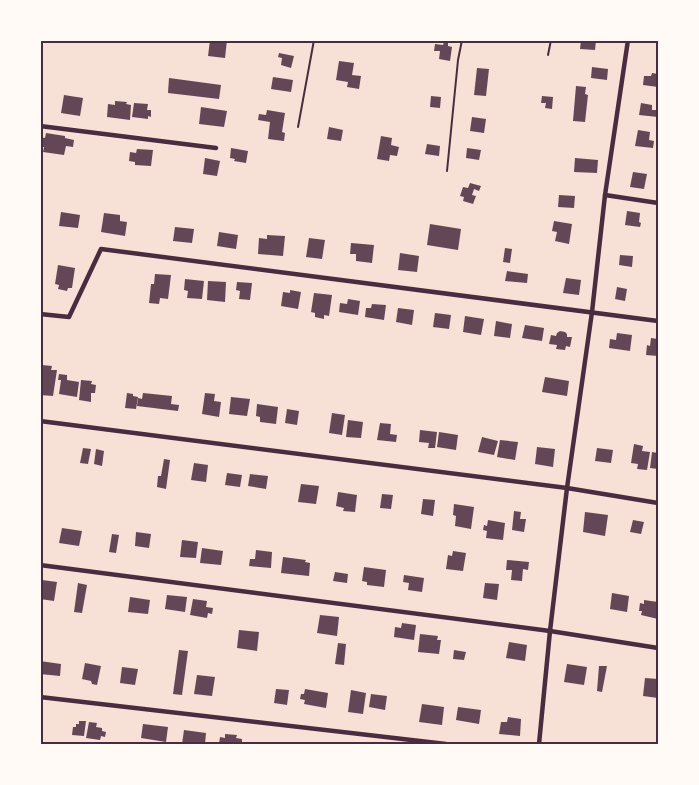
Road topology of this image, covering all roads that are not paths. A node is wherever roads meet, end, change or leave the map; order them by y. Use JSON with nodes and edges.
{"nodes":[{"id":1,"x":314,"y":40,"type":"edge"},
{"id":2,"x":462,"y":40,"type":"edge"},
{"id":3,"x":551,"y":40,"type":"edge"},
{"id":4,"x":628,"y":40,"type":"edge"},
{"id":5,"x":548,"y":55,"type":"dead end"},
{"id":6,"x":40,"y":126,"type":"edge"},
{"id":7,"x":298,"y":128,"type":"dead end"},
{"id":8,"x":216,"y":148,"type":"dead end"},
{"id":9,"x":447,"y":171,"type":"dead end"},
{"id":10,"x":605,"y":195,"type":"junction"},
{"id":11,"x":658,"y":203,"type":"edge"},
{"id":12,"x":592,"y":312,"type":"junction"},
{"id":13,"x":40,"y":314,"type":"edge"},
{"id":14,"x":658,"y":321,"type":"edge"},
{"id":15,"x":40,"y":421,"type":"edge"},
{"id":16,"x":567,"y":488,"type":"junction"},
{"id":17,"x":658,"y":503,"type":"edge"},
{"id":18,"x":40,"y":565,"type":"edge"},
{"id":19,"x":550,"y":631,"type":"junction"},
{"id":20,"x":658,"y":648,"type":"edge"},
{"id":21,"x":40,"y":697,"type":"edge"},
{"id":22,"x":446,"y":744,"type":"edge"},
{"id":23,"x":539,"y":744,"type":"edge"}],
"edges":[{"from":1,"to":7,"type":"lane"},
{"from":2,"to":9,"type":"lane"},
{"from":3,"to":5,"type":"lane"},
{"from":4,"to":10,"type":"street"},
{"from":6,"to":8,"type":"street"},
{"from":10,"to":11,"type":"street"},
{"from":10,"to":12,"type":"street"},
{"from":12,"to":13,"type":"street"},
{"from":12,"to":14,"type":"street"},
{"from":12,"to":16,"type":"street"},
{"from":15,"to":16,"type":"street"},
{"from":16,"to":17,"type":"street"},
{"from":16,"to":19,"type":"street"},
{"from":18,"to":19,"type":"street"},
{"from":19,"to":20,"type":"street"},
{"from":19,"to":23,"type":"street"},
{"from":21,"to":22,"type":"street"}]}
